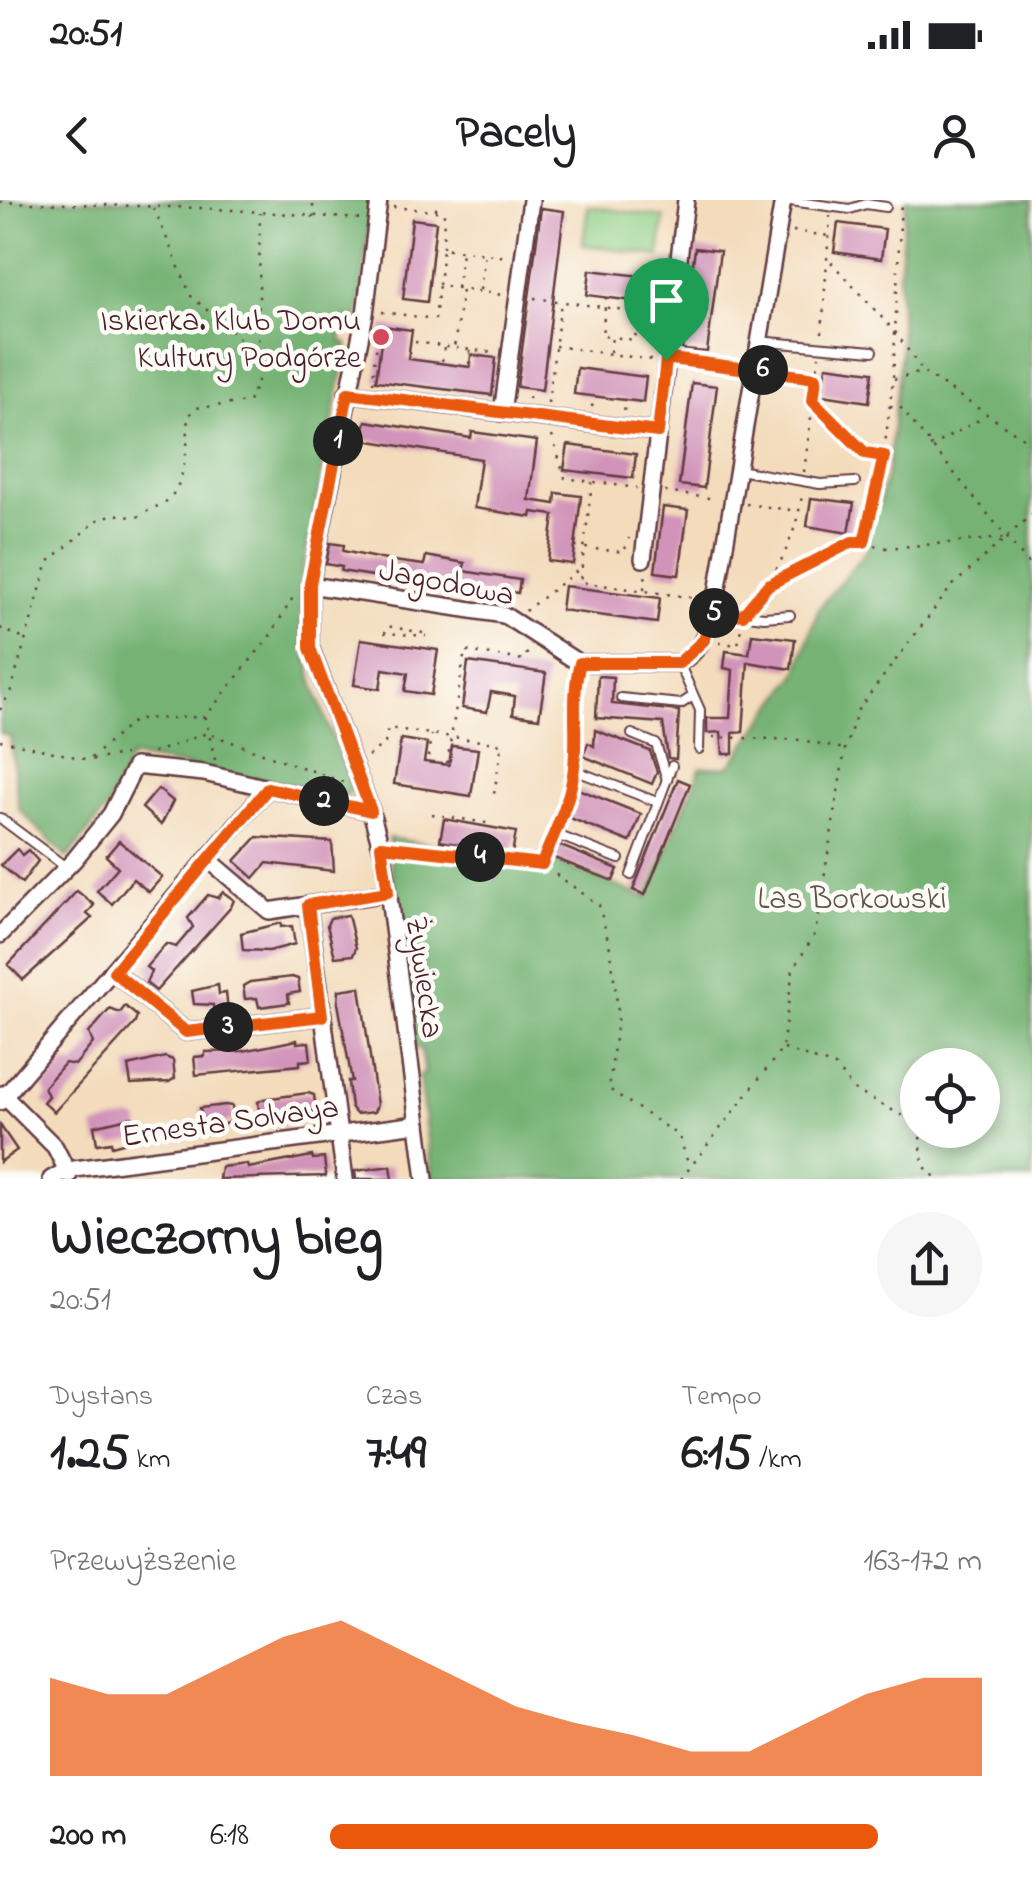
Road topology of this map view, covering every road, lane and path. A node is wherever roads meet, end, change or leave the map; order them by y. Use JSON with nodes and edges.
{"nodes":[{"id":1,"x":313,"y":200,"type":"edge"},
{"id":2,"x":436,"y":200,"type":"edge"},
{"id":3,"x":531,"y":200,"type":"edge"},
{"id":4,"x":686,"y":200,"type":"edge"},
{"id":5,"x":783,"y":200,"type":"edge"},
{"id":6,"x":901,"y":200,"type":"edge"},
{"id":7,"x":0,"y":202,"type":"edge"},
{"id":8,"x":92,"y":202,"type":"edge"},
{"id":9,"x":153,"y":206,"type":"junction"},
{"id":10,"x":830,"y":206,"type":"junction"},
{"id":11,"x":886,"y":207,"type":"dead end"},
{"id":12,"x":381,"y":208,"type":"edge"},
{"id":13,"x":436,"y":212,"type":"junction"},
{"id":14,"x":260,"y":213,"type":"junction"},
{"id":15,"x":312,"y":218,"type":"junction"},
{"id":16,"x":779,"y":230,"type":"junction"},
{"id":17,"x":831,"y":236,"type":"junction"},
{"id":18,"x":443,"y":248,"type":"junction"},
{"id":19,"x":462,"y":251,"type":"junction"},
{"id":20,"x":485,"y":254,"type":"junction"},
{"id":21,"x":509,"y":257,"type":"dead end"},
{"id":22,"x":830,"y":261,"type":"junction"},
{"id":23,"x":439,"y":285,"type":"junction"},
{"id":24,"x":460,"y":288,"type":"junction"},
{"id":25,"x":479,"y":291,"type":"junction"},
{"id":26,"x":523,"y":296,"type":"dead end"},
{"id":27,"x":514,"y":297,"type":"dead end"},
{"id":28,"x":606,"y":297,"type":"dead end"},
{"id":29,"x":562,"y":301,"type":"junction"},
{"id":30,"x":639,"y":302,"type":"dead end"},
{"id":31,"x":605,"y":307,"type":"junction"},
{"id":32,"x":638,"y":312,"type":"junction"},
{"id":33,"x":668,"y":315,"type":"dead end"},
{"id":34,"x":896,"y":333,"type":"junction"},
{"id":35,"x":612,"y":338,"type":"junction"},
{"id":36,"x":757,"y":341,"type":"junction"},
{"id":37,"x":414,"y":342,"type":"dead end"},
{"id":38,"x":444,"y":346,"type":"junction"},
{"id":39,"x":555,"y":346,"type":"junction"},
{"id":40,"x":454,"y":348,"type":"junction"},
{"id":41,"x":820,"y":349,"type":"junction"},
{"id":42,"x":470,"y":350,"type":"junction"},
{"id":43,"x":873,"y":351,"type":"dead end"},
{"id":44,"x":376,"y":352,"type":"dead end"},
{"id":45,"x":610,"y":353,"type":"junction"},
{"id":46,"x":506,"y":354,"type":"dead end"},
{"id":47,"x":258,"y":355,"type":"junction"},
{"id":48,"x":666,"y":360,"type":"junction"},
{"id":49,"x":442,"y":361,"type":"dead end"},
{"id":50,"x":469,"y":364,"type":"dead end"},
{"id":51,"x":753,"y":368,"type":"junction"},
{"id":52,"x":924,"y":372,"type":"junction"},
{"id":53,"x":816,"y":378,"type":"junction"},
{"id":54,"x":893,"y":380,"type":"junction"},
{"id":55,"x":531,"y":388,"type":"dead end"},
{"id":56,"x":348,"y":393,"type":"junction"},
{"id":57,"x":594,"y":396,"type":"dead end"},
{"id":58,"x":626,"y":400,"type":"dead end"},
{"id":59,"x":529,"y":401,"type":"dead end"},
{"id":60,"x":813,"y":401,"type":"junction"},
{"id":61,"x":890,"y":406,"type":"junction"},
{"id":62,"x":502,"y":413,"type":"junction"},
{"id":63,"x":550,"y":416,"type":"junction"},
{"id":64,"x":986,"y":416,"type":"junction"},
{"id":65,"x":591,"y":418,"type":"dead end"},
{"id":66,"x":623,"y":422,"type":"dead end"},
{"id":67,"x":658,"y":432,"type":"junction"},
{"id":68,"x":1032,"y":444,"type":"edge"},
{"id":69,"x":929,"y":448,"type":"junction"},
{"id":70,"x":884,"y":456,"type":"junction"},
{"id":71,"x":738,"y":470,"type":"junction"},
{"id":72,"x":583,"y":472,"type":"dead end"},
{"id":73,"x":617,"y":476,"type":"dead end"},
{"id":74,"x":582,"y":480,"type":"junction"},
{"id":75,"x":592,"y":482,"type":"junction"},
{"id":76,"x":803,"y":482,"type":"junction"},
{"id":77,"x":855,"y":482,"type":"dead end"},
{"id":78,"x":615,"y":485,"type":"junction"},
{"id":79,"x":651,"y":490,"type":"junction"},
{"id":80,"x":728,"y":500,"type":"junction"},
{"id":81,"x":800,"y":511,"type":"junction"},
{"id":82,"x":579,"y":514,"type":"dead end"},
{"id":83,"x":588,"y":514,"type":"junction"},
{"id":84,"x":1032,"y":514,"type":"edge"},
{"id":85,"x":634,"y":532,"type":"dead end"},
{"id":86,"x":1007,"y":538,"type":"junction"},
{"id":87,"x":864,"y":542,"type":"junction"},
{"id":88,"x":575,"y":547,"type":"dead end"},
{"id":89,"x":584,"y":548,"type":"junction"},
{"id":90,"x":645,"y":562,"type":"joint"},
{"id":91,"x":582,"y":566,"type":"junction"},
{"id":92,"x":1032,"y":568,"type":"edge"},
{"id":93,"x":310,"y":584,"type":"junction"},
{"id":94,"x":768,"y":585,"type":"junction"},
{"id":95,"x":643,"y":591,"type":"junction"},
{"id":96,"x":295,"y":594,"type":"dead end"},
{"id":97,"x":709,"y":605,"type":"junction"},
{"id":98,"x":743,"y":615,"type":"junction"},
{"id":99,"x":790,"y":615,"type":"dead end"},
{"id":100,"x":520,"y":616,"type":"dead end"},
{"id":101,"x":0,"y":628,"type":"edge"},
{"id":102,"x":425,"y":634,"type":"joint"},
{"id":103,"x":26,"y":640,"type":"junction"},
{"id":104,"x":704,"y":640,"type":"junction"},
{"id":105,"x":530,"y":648,"type":"dead end"},
{"id":106,"x":580,"y":663,"type":"junction"},
{"id":107,"x":679,"y":663,"type":"junction"},
{"id":108,"x":694,"y":696,"type":"junction"},
{"id":109,"x":621,"y":698,"type":"dead end"},
{"id":110,"x":0,"y":710,"type":"edge"},
{"id":111,"x":205,"y":717,"type":"junction"},
{"id":112,"x":207,"y":733,"type":"junction"},
{"id":113,"x":432,"y":734,"type":"junction"},
{"id":114,"x":632,"y":734,"type":"dead end"},
{"id":115,"x":700,"y":738,"type":"junction"},
{"id":116,"x":0,"y":740,"type":"edge"},
{"id":117,"x":699,"y":749,"type":"dead end"},
{"id":118,"x":845,"y":749,"type":"junction"},
{"id":119,"x":137,"y":754,"type":"dead end"},
{"id":120,"x":166,"y":758,"type":"dead end"},
{"id":121,"x":428,"y":758,"type":"dead end"},
{"id":122,"x":362,"y":759,"type":"dead end"},
{"id":123,"x":89,"y":760,"type":"junction"},
{"id":124,"x":447,"y":763,"type":"dead end"},
{"id":125,"x":672,"y":766,"type":"dead end"},
{"id":126,"x":574,"y":770,"type":"junction"},
{"id":127,"x":214,"y":776,"type":"junction"},
{"id":128,"x":667,"y":780,"type":"junction"},
{"id":129,"x":354,"y":786,"type":"dead end"},
{"id":130,"x":268,"y":788,"type":"junction"},
{"id":131,"x":494,"y":794,"type":"dead end"},
{"id":132,"x":657,"y":802,"type":"junction"},
{"id":133,"x":371,"y":811,"type":"junction"},
{"id":134,"x":432,"y":814,"type":"dead end"},
{"id":135,"x":0,"y":818,"type":"edge"},
{"id":136,"x":492,"y":824,"type":"dead end"},
{"id":137,"x":557,"y":835,"type":"junction"},
{"id":138,"x":381,"y":846,"type":"junction"},
{"id":139,"x":208,"y":859,"type":"junction"},
{"id":140,"x":619,"y":859,"type":"dead end"},
{"id":141,"x":542,"y":864,"type":"junction"},
{"id":142,"x":67,"y":868,"type":"junction"},
{"id":143,"x":631,"y":875,"type":"dead end"},
{"id":144,"x":388,"y":892,"type":"junction"},
{"id":145,"x":308,"y":905,"type":"junction"},
{"id":146,"x":0,"y":935,"type":"edge"},
{"id":147,"x":114,"y":972,"type":"junction"},
{"id":148,"x":322,"y":1016,"type":"junction"},
{"id":149,"x":782,"y":1049,"type":"junction"},
{"id":150,"x":2,"y":1097,"type":"edge"},
{"id":151,"x":418,"y":1124,"type":"junction"},
{"id":152,"x":338,"y":1132,"type":"junction"},
{"id":153,"x":690,"y":1167,"type":"junction"},
{"id":154,"x":69,"y":1174,"type":"edge"},
{"id":155,"x":51,"y":1179,"type":"edge"},
{"id":156,"x":344,"y":1179,"type":"edge"},
{"id":157,"x":425,"y":1179,"type":"edge"},
{"id":158,"x":681,"y":1179,"type":"edge"},
{"id":159,"x":937,"y":1179,"type":"edge"}],
"edges":[{"from":1,"to":15,"type":"path"},
{"from":2,"to":13,"type":"path"},
{"from":3,"to":62,"type":"street"},
{"from":4,"to":48,"type":"street"},
{"from":5,"to":10,"type":"lane"},
{"from":5,"to":16,"type":"street"},
{"from":6,"to":34,"type":"path"},
{"from":7,"to":8,"type":"path"},
{"from":8,"to":9,"type":"path"},
{"from":9,"to":14,"type":"path"},
{"from":9,"to":47,"type":"path"},
{"from":10,"to":11,"type":"lane"},
{"from":10,"to":17,"type":"path"},
{"from":12,"to":13,"type":"path"},
{"from":12,"to":15,"type":"path"},
{"from":12,"to":56,"type":"street","name":"Żywiecka"},
{"from":13,"to":18,"type":"path"},
{"from":14,"to":15,"type":"path"},
{"from":14,"to":47,"type":"path"},
{"from":16,"to":17,"type":"path"},
{"from":16,"to":36,"type":"street"},
{"from":17,"to":22,"type":"path"},
{"from":18,"to":19,"type":"path"},
{"from":18,"to":23,"type":"path"},
{"from":19,"to":20,"type":"path"},
{"from":19,"to":24,"type":"path"},
{"from":20,"to":21,"type":"path"},
{"from":20,"to":25,"type":"path"},
{"from":22,"to":34,"type":"path"},
{"from":22,"to":41,"type":"path"},
{"from":23,"to":24,"type":"path"},
{"from":23,"to":44,"type":"path"},
{"from":24,"to":25,"type":"path"},
{"from":24,"to":40,"type":"path"},
{"from":25,"to":27,"type":"path"},
{"from":26,"to":29,"type":"path"},
{"from":28,"to":31,"type":"path"},
{"from":29,"to":31,"type":"path"},
{"from":29,"to":39,"type":"path"},
{"from":30,"to":32,"type":"path"},
{"from":31,"to":32,"type":"path"},
{"from":31,"to":35,"type":"path"},
{"from":32,"to":33,"type":"path"},
{"from":32,"to":35,"type":"path"},
{"from":34,"to":52,"type":"path"},
{"from":34,"to":54,"type":"path"},
{"from":35,"to":45,"type":"path"},
{"from":36,"to":41,"type":"lane"},
{"from":36,"to":51,"type":"street"},
{"from":37,"to":38,"type":"path"},
{"from":38,"to":40,"type":"path"},
{"from":38,"to":49,"type":"path"},
{"from":39,"to":45,"type":"path"},
{"from":39,"to":63,"type":"path"},
{"from":40,"to":42,"type":"path"},
{"from":41,"to":43,"type":"lane"},
{"from":41,"to":53,"type":"path"},
{"from":42,"to":46,"type":"path"},
{"from":42,"to":50,"type":"path"},
{"from":45,"to":48,"type":"path"},
{"from":47,"to":103,"type":"path"},
{"from":48,"to":51,"type":"path"},
{"from":48,"to":67,"type":"street"},
{"from":51,"to":53,"type":"path"},
{"from":51,"to":71,"type":"street"},
{"from":52,"to":54,"type":"path"},
{"from":52,"to":64,"type":"path"},
{"from":53,"to":60,"type":"path"},
{"from":54,"to":61,"type":"path"},
{"from":55,"to":59,"type":"path"},
{"from":56,"to":62,"type":"street"},
{"from":56,"to":93,"type":"street","name":"Żywiecka"},
{"from":57,"to":65,"type":"path"},
{"from":58,"to":66,"type":"path"},
{"from":60,"to":70,"type":"path"},
{"from":60,"to":76,"type":"path"},
{"from":61,"to":69,"type":"path"},
{"from":61,"to":70,"type":"path"},
{"from":62,"to":63,"type":"street"},
{"from":63,"to":67,"type":"street"},
{"from":63,"to":74,"type":"path"},
{"from":64,"to":68,"type":"path"},
{"from":64,"to":69,"type":"path"},
{"from":67,"to":79,"type":"street"},
{"from":69,"to":86,"type":"path"},
{"from":70,"to":87,"type":"path"},
{"from":71,"to":76,"type":"lane"},
{"from":71,"to":80,"type":"street"},
{"from":72,"to":74,"type":"path"},
{"from":73,"to":78,"type":"path"},
{"from":74,"to":75,"type":"path"},
{"from":75,"to":78,"type":"path"},
{"from":75,"to":83,"type":"path"},
{"from":76,"to":77,"type":"lane"},
{"from":76,"to":81,"type":"path"},
{"from":78,"to":79,"type":"path"},
{"from":79,"to":80,"type":"path"},
{"from":79,"to":90,"type":"street"},
{"from":80,"to":81,"type":"path"},
{"from":80,"to":97,"type":"street"},
{"from":81,"to":94,"type":"path"},
{"from":82,"to":83,"type":"path"},
{"from":83,"to":89,"type":"path"},
{"from":84,"to":86,"type":"path"},
{"from":85,"to":89,"type":"path"},
{"from":86,"to":87,"type":"path"},
{"from":86,"to":92,"type":"path"},
{"from":86,"to":118,"type":"path"},
{"from":87,"to":94,"type":"path"},
{"from":88,"to":89,"type":"path"},
{"from":89,"to":91,"type":"path"},
{"from":90,"to":95,"type":"path"},
{"from":91,"to":95,"type":"path"},
{"from":91,"to":100,"type":"path"},
{"from":93,"to":106,"type":"street","name":"Jagodowa"},
{"from":93,"to":133,"type":"street","name":"Żywiecka"},
{"from":94,"to":98,"type":"path"},
{"from":95,"to":97,"type":"path"},
{"from":96,"to":111,"type":"path"},
{"from":97,"to":98,"type":"lane"},
{"from":97,"to":104,"type":"street"},
{"from":98,"to":99,"type":"lane"},
{"from":98,"to":104,"type":"path"},
{"from":101,"to":103,"type":"path"},
{"from":102,"to":102,"type":"path"},
{"from":103,"to":110,"type":"path"},
{"from":104,"to":107,"type":"street"},
{"from":105,"to":124,"type":"path"},
{"from":106,"to":107,"type":"street"},
{"from":106,"to":126,"type":"lane"},
{"from":107,"to":108,"type":"lane"},
{"from":108,"to":109,"type":"lane"},
{"from":108,"to":115,"type":"lane"},
{"from":111,"to":112,"type":"path"},
{"from":111,"to":123,"type":"path"},
{"from":112,"to":120,"type":"path"},
{"from":112,"to":127,"type":"path"},
{"from":112,"to":129,"type":"path"},
{"from":113,"to":121,"type":"path"},
{"from":113,"to":122,"type":"path"},
{"from":113,"to":131,"type":"path"},
{"from":114,"to":128,"type":"lane"},
{"from":115,"to":117,"type":"lane"},
{"from":115,"to":118,"type":"path"},
{"from":116,"to":123,"type":"path"},
{"from":118,"to":149,"type":"path"},
{"from":119,"to":123,"type":"path"},
{"from":125,"to":128,"type":"lane"},
{"from":126,"to":132,"type":"lane"},
{"from":126,"to":137,"type":"lane"},
{"from":127,"to":130,"type":"street"},
{"from":127,"to":142,"type":"street"},
{"from":128,"to":132,"type":"lane"},
{"from":130,"to":133,"type":"street"},
{"from":130,"to":139,"type":"street"},
{"from":132,"to":143,"type":"lane"},
{"from":133,"to":138,"type":"street","name":"Żywiecka"},
{"from":134,"to":136,"type":"path"},
{"from":135,"to":142,"type":"lane"},
{"from":137,"to":140,"type":"lane"},
{"from":137,"to":141,"type":"path"},
{"from":138,"to":141,"type":"path"},
{"from":138,"to":144,"type":"street","name":"Żywiecka"},
{"from":139,"to":145,"type":"street"},
{"from":139,"to":147,"type":"street"},
{"from":141,"to":153,"type":"path"},
{"from":142,"to":146,"type":"street"},
{"from":144,"to":145,"type":"street"},
{"from":144,"to":151,"type":"street","name":"Żywiecka"},
{"from":145,"to":148,"type":"street"},
{"from":147,"to":148,"type":"street"},
{"from":147,"to":150,"type":"street"},
{"from":148,"to":152,"type":"street"},
{"from":149,"to":153,"type":"path"},
{"from":149,"to":159,"type":"path"},
{"from":150,"to":154,"type":"street"},
{"from":151,"to":152,"type":"street","name":"Ernesta Solvaya"},
{"from":151,"to":157,"type":"street","name":"Żywiecka"},
{"from":152,"to":154,"type":"street","name":"Ernesta Solvaya"},
{"from":152,"to":156,"type":"street"},
{"from":153,"to":158,"type":"path"},
{"from":154,"to":155,"type":"street","name":"Ernesta Solvaya"}]}
